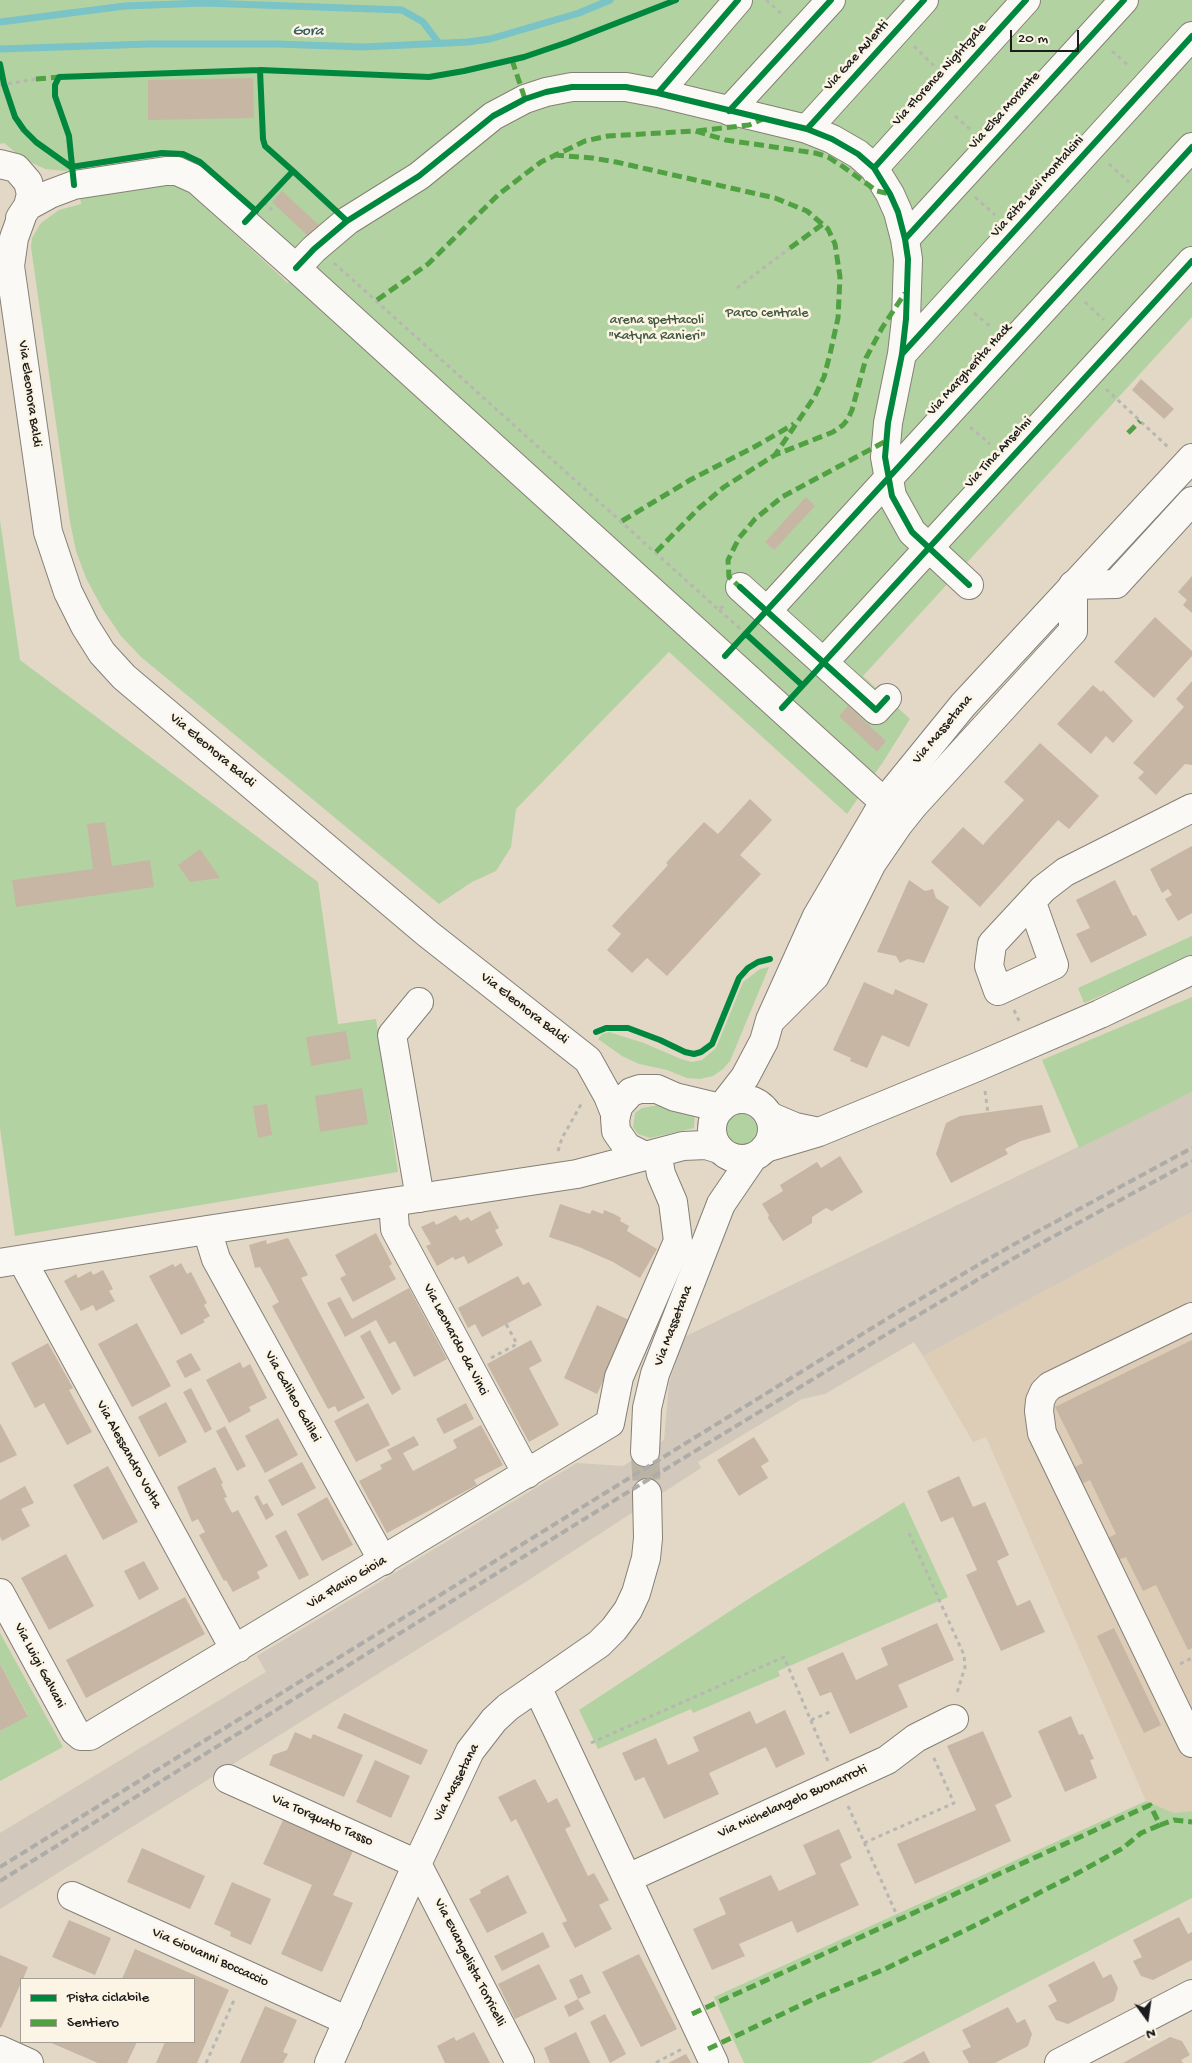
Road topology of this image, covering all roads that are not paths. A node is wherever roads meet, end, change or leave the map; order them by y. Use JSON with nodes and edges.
{"nodes":[{"id":1,"x":738,"y":0,"type":"edge"},
{"id":2,"x":831,"y":0,"type":"edge"},
{"id":3,"x":924,"y":0,"type":"edge"},
{"id":4,"x":1026,"y":0,"type":"edge"},
{"id":5,"x":1124,"y":0,"type":"edge"},
{"id":6,"x":1192,"y":36,"type":"edge"},
{"id":7,"x":658,"y":93,"type":"junction"},
{"id":8,"x":729,"y":111,"type":"junction"},
{"id":9,"x":808,"y":129,"type":"junction"},
{"id":10,"x":1192,"y":147,"type":"edge"},
{"id":11,"x":11,"y":168,"type":"edge"},
{"id":12,"x":874,"y":168,"type":"junction"},
{"id":13,"x":74,"y":185,"type":"junction"},
{"id":14,"x":17,"y":216,"type":"edge"},
{"id":15,"x":905,"y":239,"type":"junction"},
{"id":16,"x":5,"y":256,"type":"edge"},
{"id":17,"x":1192,"y":261,"type":"edge"},
{"id":18,"x":305,"y":264,"type":"junction"},
{"id":19,"x":902,"y":354,"type":"junction"},
{"id":20,"x":1185,"y":455,"type":"edge"},
{"id":21,"x":888,"y":478,"type":"junction"},
{"id":22,"x":1192,"y":501,"type":"edge"},
{"id":23,"x":929,"y":548,"type":"junction"},
{"id":24,"x":969,"y":585,"type":"dead end"},
{"id":25,"x":1073,"y":585,"type":"junction"},
{"id":26,"x":740,"y":587,"type":"road end"},
{"id":27,"x":767,"y":611,"type":"junction"},
{"id":28,"x":824,"y":663,"type":"junction"},
{"id":29,"x":887,"y":698,"type":"dead end"},
{"id":30,"x":884,"y":802,"type":"junction"},
{"id":31,"x":1192,"y":808,"type":"edge"},
{"id":32,"x":1032,"y":903,"type":"dead end"},
{"id":33,"x":1192,"y":970,"type":"edge"},
{"id":34,"x":419,"y":1002,"type":"dead end"},
{"id":35,"x":767,"y":1031,"type":"junction"},
{"id":36,"x":588,"y":1060,"type":"junction"},
{"id":37,"x":647,"y":1088,"type":"junction"},
{"id":38,"x":723,"y":1106,"type":"junction"},
{"id":39,"x":768,"y":1114,"type":"junction"},
{"id":40,"x":616,"y":1124,"type":"junction"},
{"id":41,"x":819,"y":1132,"type":"junction"},
{"id":42,"x":721,"y":1150,"type":"junction"},
{"id":43,"x":759,"y":1152,"type":"junction"},
{"id":44,"x":651,"y":1154,"type":"junction"},
{"id":45,"x":557,"y":1165,"type":"junction"},
{"id":46,"x":420,"y":1198,"type":"junction"},
{"id":47,"x":393,"y":1202,"type":"junction"},
{"id":48,"x":721,"y":1204,"type":"junction"},
{"id":49,"x":207,"y":1230,"type":"junction"},
{"id":50,"x":11,"y":1262,"type":"edge"},
{"id":51,"x":1192,"y":1317,"type":"edge"},
{"id":52,"x":645,"y":1452,"type":"tunnel mouth"},
{"id":53,"x":527,"y":1474,"type":"junction"},
{"id":54,"x":647,"y":1493,"type":"tunnel mouth"},
{"id":55,"x":383,"y":1561,"type":"junction"},
{"id":56,"x":0,"y":1593,"type":"edge"},
{"id":57,"x":238,"y":1648,"type":"junction"},
{"id":58,"x":537,"y":1687,"type":"junction"},
{"id":59,"x":954,"y":1719,"type":"road end"},
{"id":60,"x":82,"y":1736,"type":"joint"},
{"id":61,"x":1192,"y":1743,"type":"edge"},
{"id":62,"x":228,"y":1779,"type":"dead end"},
{"id":63,"x":417,"y":1864,"type":"junction"},
{"id":64,"x":628,"y":1878,"type":"junction"},
{"id":65,"x":72,"y":1896,"type":"dead end"},
{"id":66,"x":1192,"y":1994,"type":"edge"},
{"id":67,"x":348,"y":2021,"type":"junction"},
{"id":68,"x":0,"y":2050,"type":"edge"},
{"id":69,"x":29,"y":2063,"type":"edge"},
{"id":70,"x":329,"y":2063,"type":"edge"},
{"id":71,"x":520,"y":2063,"type":"edge"},
{"id":72,"x":714,"y":2063,"type":"edge"},
{"id":73,"x":1059,"y":2063,"type":"edge"}],
"edges":[{"from":1,"to":7,"type":"street"},
{"from":2,"to":8,"type":"street"},
{"from":3,"to":9,"type":"street","name":"Via Gae Aulenti"},
{"from":4,"to":12,"type":"street","name":"Via Florence Nightgale"},
{"from":5,"to":15,"type":"street","name":"Via Elsa Morante"},
{"from":6,"to":19,"type":"street","name":"Via Rita Levi Montalcini"},
{"from":7,"to":8,"type":"street"},
{"from":7,"to":18,"type":"street"},
{"from":8,"to":9,"type":"street"},
{"from":9,"to":12,"type":"street"},
{"from":10,"to":21,"type":"street","name":"Via Margherita Hack"},
{"from":11,"to":13,"type":"street"},
{"from":11,"to":14,"type":"street","name":"Via Eleonora Baldi"},
{"from":12,"to":15,"type":"street"},
{"from":13,"to":14,"type":"street"},
{"from":13,"to":18,"type":"street"},
{"from":14,"to":16,"type":"street","name":"Via Eleonora Baldi"},
{"from":15,"to":19,"type":"street"},
{"from":16,"to":36,"type":"street","name":"Via Eleonora Baldi"},
{"from":17,"to":23,"type":"street","name":"Via Tina Anselmi"},
{"from":18,"to":30,"type":"street"},
{"from":19,"to":21,"type":"street"},
{"from":20,"to":25,"type":"street","name":"Via Massetana"},
{"from":21,"to":23,"type":"street"},
{"from":21,"to":27,"type":"street","name":"Via Margherita Hack"},
{"from":22,"to":25,"type":"street"},
{"from":23,"to":24,"type":"street"},
{"from":23,"to":28,"type":"street","name":"Via Tina Anselmi"},
{"from":25,"to":30,"type":"street","name":"Via Massetana"},
{"from":25,"to":35,"type":"street"},
{"from":26,"to":27,"type":"street"},
{"from":27,"to":28,"type":"street"},
{"from":28,"to":29,"type":"street"},
{"from":30,"to":35,"type":"street","name":"Via Massetana"},
{"from":31,"to":32,"type":"street"},
{"from":33,"to":41,"type":"street"},
{"from":34,"to":46,"type":"street"},
{"from":35,"to":38,"type":"street","name":"Via Massetana"},
{"from":35,"to":39,"type":"street","name":"Via Massetana"},
{"from":36,"to":37,"type":"street"},
{"from":36,"to":40,"type":"street","name":"Via Eleonora Baldi"},
{"from":37,"to":38,"type":"street"},
{"from":37,"to":40,"type":"street"},
{"from":38,"to":39,"type":"street"},
{"from":38,"to":42,"type":"street","name":"Via Massetana"},
{"from":39,"to":41,"type":"street"},
{"from":39,"to":43,"type":"street","name":"Via Massetana"},
{"from":40,"to":44,"type":"street"},
{"from":40,"to":45,"type":"street"},
{"from":41,"to":43,"type":"street"},
{"from":42,"to":43,"type":"street"},
{"from":42,"to":44,"type":"street"},
{"from":42,"to":48,"type":"street","name":"Via Massetana"},
{"from":43,"to":48,"type":"street","name":"Via Massetana"},
{"from":44,"to":45,"type":"street"},
{"from":44,"to":53,"type":"street","name":"Via Flavio Gioia"},
{"from":45,"to":46,"type":"street"},
{"from":46,"to":47,"type":"street"},
{"from":47,"to":49,"type":"street"},
{"from":47,"to":53,"type":"street","name":"Via Leonardo da Vinci"},
{"from":48,"to":52,"type":"street","name":"Via Massetana"},
{"from":49,"to":50,"type":"street"},
{"from":49,"to":55,"type":"street","name":"Via Galileo Galilei"},
{"from":50,"to":57,"type":"street","name":"Via Alessandro Volta"},
{"from":51,"to":61,"type":"street"},
{"from":53,"to":55,"type":"street","name":"Via Flavio Gioia"},
{"from":54,"to":58,"type":"street","name":"Via Massetana"},
{"from":55,"to":57,"type":"street","name":"Via Flavio Gioia"},
{"from":56,"to":60,"type":"street","name":"Via Luigi Galvani"},
{"from":57,"to":60,"type":"street","name":"Via Flavio Gioia"},
{"from":58,"to":63,"type":"street","name":"Via Massetana"},
{"from":58,"to":64,"type":"street"},
{"from":59,"to":64,"type":"street","name":"Via Michelangelo Buonarroti"},
{"from":62,"to":63,"type":"street","name":"Via Torquato Tasso"},
{"from":63,"to":67,"type":"street","name":"Via Massetana"},
{"from":63,"to":71,"type":"street","name":"Via Evangelista Torricelli"},
{"from":64,"to":72,"type":"street"},
{"from":65,"to":67,"type":"street","name":"Via Giovanni Boccaccio"},
{"from":66,"to":73,"type":"street"},
{"from":67,"to":70,"type":"street","name":"Via Massetana"},
{"from":68,"to":69,"type":"street"}]}
